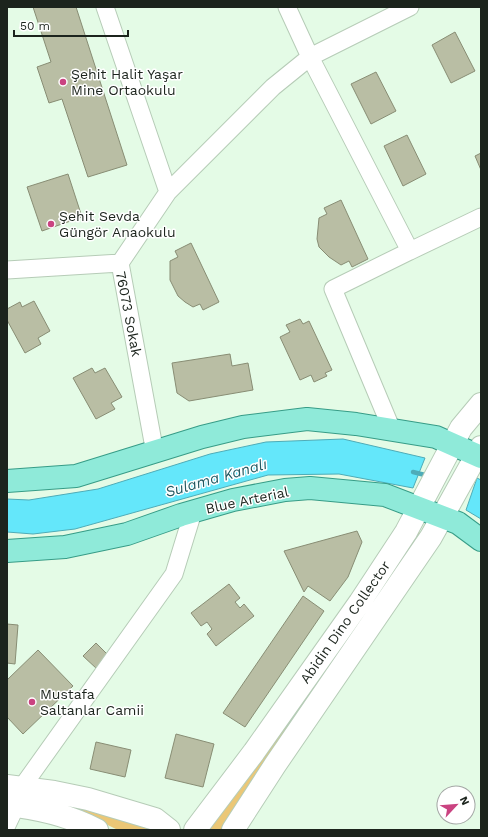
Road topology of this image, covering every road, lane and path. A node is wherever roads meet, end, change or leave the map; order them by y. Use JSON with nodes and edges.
{"nodes":[{"id":1,"x":105,"y":7,"type":"edge"},
{"id":2,"x":287,"y":7,"type":"edge"},
{"id":3,"x":410,"y":7,"type":"edge"},
{"id":4,"x":310,"y":57,"type":"junction"},
{"id":5,"x":168,"y":192,"type":"junction"},
{"id":6,"x":481,"y":217,"type":"edge"},
{"id":7,"x":410,"y":251,"type":"junction"},
{"id":8,"x":120,"y":263,"type":"junction"},
{"id":9,"x":7,"y":270,"type":"edge"},
{"id":10,"x":481,"y":404,"type":"edge"},
{"id":11,"x":392,"y":430,"type":"junction"},
{"id":12,"x":453,"y":444,"type":"junction"},
{"id":13,"x":155,"y":453,"type":"junction"},
{"id":14,"x":480,"y":453,"type":"edge"},
{"id":15,"x":7,"y":481,"type":"edge"},
{"id":16,"x":419,"y":508,"type":"junction"},
{"id":17,"x":193,"y":512,"type":"junction"},
{"id":18,"x":442,"y":517,"type":"junction"},
{"id":19,"x":481,"y":540,"type":"edge"},
{"id":20,"x":7,"y":551,"type":"edge"},
{"id":21,"x":12,"y":802,"type":"edge"},
{"id":22,"x":97,"y":830,"type":"edge"},
{"id":23,"x":169,"y":830,"type":"edge"},
{"id":24,"x":195,"y":830,"type":"edge"},
{"id":25,"x":233,"y":830,"type":"edge"}],
"edges":[{"from":1,"to":5,"type":"street"},
{"from":2,"to":4,"type":"street"},
{"from":3,"to":4,"type":"street"},
{"from":4,"to":5,"type":"street"},
{"from":4,"to":7,"type":"street"},
{"from":5,"to":8,"type":"street"},
{"from":6,"to":7,"type":"street"},
{"from":7,"to":11,"type":"street"},
{"from":8,"to":9,"type":"street","name":"76073 Sokak"},
{"from":8,"to":13,"type":"street","name":"76073 Sokak"},
{"from":10,"to":12,"type":"main road","name":"Abidin Dino Collector"},
{"from":11,"to":12,"type":"main road"},
{"from":11,"to":13,"type":"main road"},
{"from":12,"to":14,"type":"main road"},
{"from":12,"to":16,"type":"main road","name":"Abidin Dino Collector"},
{"from":13,"to":15,"type":"main road"},
{"from":14,"to":18,"type":"main road","name":"Abidin Dino Collector"},
{"from":16,"to":17,"type":"main road","name":"Blue Arterial"},
{"from":16,"to":18,"type":"main road","name":"Blue Arterial"},
{"from":16,"to":24,"type":"main road","name":"Abidin Dino Collector"},
{"from":17,"to":20,"type":"main road","name":"Blue Arterial"},
{"from":17,"to":21,"type":"street"},
{"from":18,"to":19,"type":"main road","name":"Blue Arterial"},
{"from":18,"to":25,"type":"main road","name":"Abidin Dino Collector"},
{"from":21,"to":22,"type":"main road"},
{"from":21,"to":23,"type":"main road"}]}
